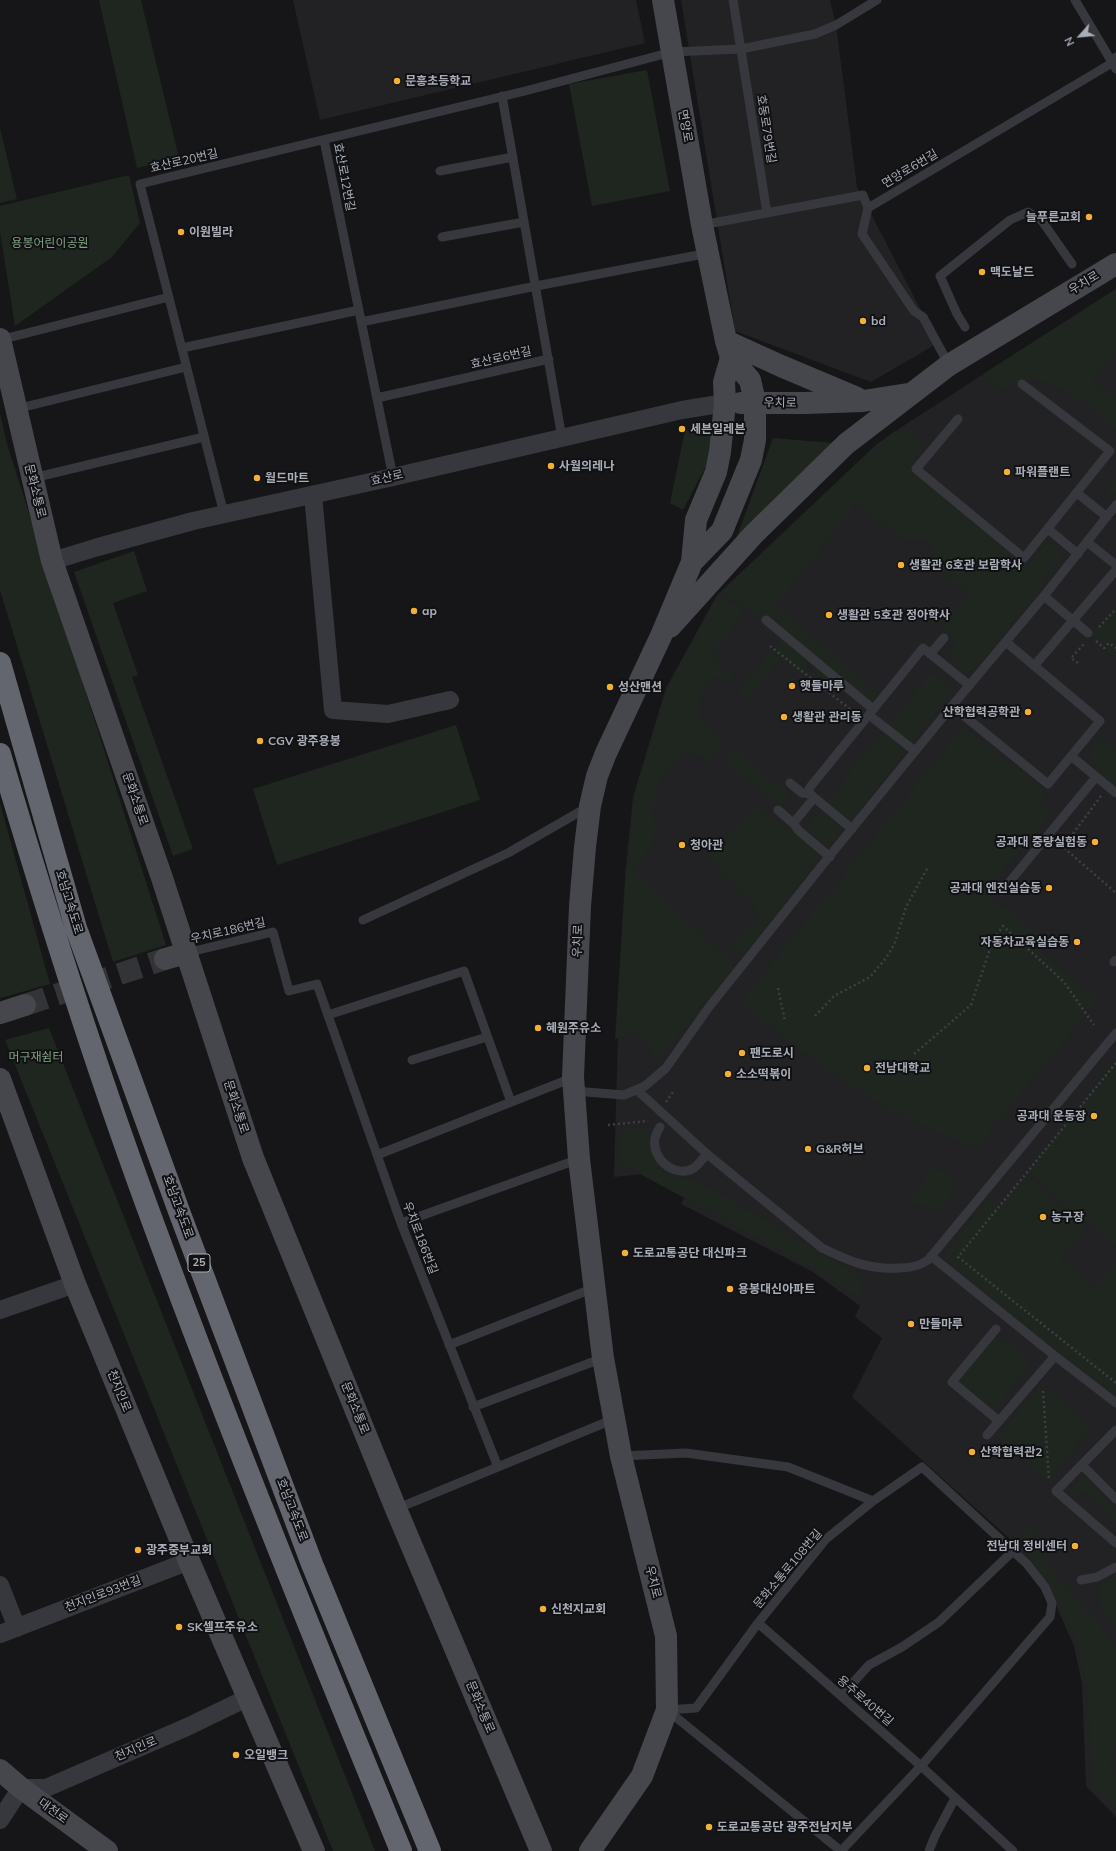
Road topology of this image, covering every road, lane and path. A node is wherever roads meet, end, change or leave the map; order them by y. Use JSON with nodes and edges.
{"nodes":[{"id":1,"x":663,"y":0,"type":"edge"},
{"id":2,"x":733,"y":0,"type":"edge"},
{"id":3,"x":878,"y":0,"type":"edge"},
{"id":4,"x":1074,"y":0,"type":"edge"},
{"id":5,"x":740,"y":49,"type":"junction"},
{"id":6,"x":672,"y":52,"type":"junction"},
{"id":7,"x":1115,"y":63,"type":"edge"},
{"id":8,"x":502,"y":96,"type":"junction"},
{"id":9,"x":324,"y":140,"type":"junction"},
{"id":10,"x":513,"y":157,"type":"junction"},
{"id":11,"x":440,"y":171,"type":"dead end"},
{"id":12,"x":868,"y":208,"type":"junction"},
{"id":13,"x":767,"y":213,"type":"junction"},
{"id":14,"x":524,"y":222,"type":"junction"},
{"id":15,"x":702,"y":225,"type":"junction"},
{"id":16,"x":442,"y":237,"type":"dead end"},
{"id":17,"x":709,"y":253,"type":"junction"},
{"id":18,"x":1072,"y":264,"type":"dead end"},
{"id":19,"x":1116,"y":264,"type":"edge"},
{"id":20,"x":536,"y":286,"type":"junction"},
{"id":21,"x":169,"y":297,"type":"junction"},
{"id":22,"x":359,"y":310,"type":"junction"},
{"id":23,"x":361,"y":322,"type":"junction"},
{"id":24,"x":965,"y":327,"type":"dead end"},
{"id":25,"x":0,"y":339,"type":"edge"},
{"id":26,"x":182,"y":348,"type":"junction"},
{"id":27,"x":729,"y":349,"type":"junction"},
{"id":28,"x":549,"y":359,"type":"junction"},
{"id":29,"x":950,"y":365,"type":"junction"},
{"id":30,"x":186,"y":366,"type":"junction"},
{"id":31,"x":1022,"y":384,"type":"dead end"},
{"id":32,"x":909,"y":394,"type":"junction"},
{"id":33,"x":377,"y":398,"type":"junction"},
{"id":34,"x":863,"y":401,"type":"junction"},
{"id":35,"x":755,"y":402,"type":"junction"},
{"id":36,"x":725,"y":403,"type":"junction"},
{"id":37,"x":16,"y":409,"type":"junction"},
{"id":38,"x":958,"y":419,"type":"dead end"},
{"id":39,"x":204,"y":437,"type":"junction"},
{"id":40,"x":562,"y":438,"type":"junction"},
{"id":41,"x":393,"y":477,"type":"junction"},
{"id":42,"x":31,"y":478,"type":"junction"},
{"id":43,"x":1077,"y":493,"type":"junction"},
{"id":44,"x":313,"y":495,"type":"junction"},
{"id":45,"x":1116,"y":505,"type":"edge"},
{"id":46,"x":224,"y":514,"type":"junction"},
{"id":47,"x":1107,"y":517,"type":"junction"},
{"id":48,"x":1048,"y":529,"type":"junction"},
{"id":49,"x":1087,"y":542,"type":"junction"},
{"id":50,"x":1078,"y":554,"type":"junction"},
{"id":51,"x":52,"y":561,"type":"junction"},
{"id":52,"x":692,"y":562,"type":"junction"},
{"id":53,"x":1116,"y":565,"type":"edge"},
{"id":54,"x":1116,"y":570,"type":"edge"},
{"id":55,"x":1044,"y":596,"type":"junction"},
{"id":56,"x":766,"y":620,"type":"dead end"},
{"id":57,"x":1073,"y":621,"type":"junction"},
{"id":58,"x":1088,"y":634,"type":"dead end"},
{"id":59,"x":661,"y":636,"type":"junction"},
{"id":60,"x":944,"y":638,"type":"dead end"},
{"id":61,"x":1095,"y":640,"type":"dead end"},
{"id":62,"x":1006,"y":642,"type":"junction"},
{"id":63,"x":770,"y":646,"type":"dead end"},
{"id":64,"x":1116,"y":648,"type":"edge"},
{"id":65,"x":930,"y":654,"type":"junction"},
{"id":66,"x":0,"y":663,"type":"edge"},
{"id":67,"x":1034,"y":666,"type":"junction"},
{"id":68,"x":969,"y":685,"type":"junction"},
{"id":69,"x":450,"y":700,"type":"dead end"},
{"id":70,"x":952,"y":706,"type":"junction"},
{"id":71,"x":871,"y":712,"type":"junction"},
{"id":72,"x":858,"y":715,"type":"dead end"},
{"id":73,"x":915,"y":751,"type":"junction"},
{"id":74,"x":0,"y":754,"type":"edge"},
{"id":75,"x":1071,"y":756,"type":"junction"},
{"id":76,"x":1096,"y":777,"type":"junction"},
{"id":77,"x":790,"y":783,"type":"dead end"},
{"id":78,"x":1116,"y":793,"type":"edge"},
{"id":79,"x":812,"y":796,"type":"junction"},
{"id":80,"x":1107,"y":797,"type":"dead end"},
{"id":81,"x":590,"y":806,"type":"junction"},
{"id":82,"x":778,"y":810,"type":"dead end"},
{"id":83,"x":794,"y":824,"type":"junction"},
{"id":84,"x":852,"y":829,"type":"junction"},
{"id":85,"x":830,"y":857,"type":"junction"},
{"id":86,"x":928,"y":867,"type":"dead end"},
{"id":87,"x":1002,"y":891,"type":"dead end"},
{"id":88,"x":1116,"y":893,"type":"edge"},
{"id":89,"x":363,"y":920,"type":"dead end"},
{"id":90,"x":186,"y":953,"type":"junction"},
{"id":91,"x":165,"y":958,"type":"tunnel mouth"},
{"id":92,"x":778,"y":988,"type":"dead end"},
{"id":93,"x":25,"y":1005,"type":"tunnel mouth"},
{"id":94,"x":0,"y":1013,"type":"edge"},
{"id":95,"x":328,"y":1015,"type":"junction"},
{"id":96,"x":815,"y":1016,"type":"dead end"},
{"id":97,"x":785,"y":1021,"type":"dead end"},
{"id":98,"x":1094,"y":1026,"type":"dead end"},
{"id":99,"x":1116,"y":1032,"type":"edge"},
{"id":100,"x":487,"y":1036,"type":"junction"},
{"id":101,"x":914,"y":1054,"type":"dead end"},
{"id":102,"x":412,"y":1060,"type":"dead end"},
{"id":103,"x":1116,"y":1063,"type":"edge"},
{"id":104,"x":0,"y":1080,"type":"edge"},
{"id":105,"x":573,"y":1084,"type":"junction"},
{"id":106,"x":637,"y":1090,"type":"junction"},
{"id":107,"x":511,"y":1102,"type":"junction"},
{"id":108,"x":659,"y":1110,"type":"junction"},
{"id":109,"x":608,"y":1125,"type":"dead end"},
{"id":110,"x":660,"y":1126,"type":"dead end"},
{"id":111,"x":707,"y":1154,"type":"junction"},
{"id":112,"x":377,"y":1155,"type":"junction"},
{"id":113,"x":579,"y":1159,"type":"junction"},
{"id":114,"x":401,"y":1223,"type":"junction"},
{"id":115,"x":931,"y":1256,"type":"junction"},
{"id":116,"x":75,"y":1284,"type":"junction"},
{"id":117,"x":594,"y":1288,"type":"junction"},
{"id":118,"x":0,"y":1310,"type":"edge"},
{"id":119,"x":996,"y":1329,"type":"dead end"},
{"id":120,"x":449,"y":1345,"type":"junction"},
{"id":121,"x":1055,"y":1356,"type":"junction"},
{"id":122,"x":603,"y":1358,"type":"junction"},
{"id":123,"x":1116,"y":1382,"type":"edge"},
{"id":124,"x":1043,"y":1385,"type":"dead end"},
{"id":125,"x":1116,"y":1403,"type":"edge"},
{"id":126,"x":473,"y":1407,"type":"junction"},
{"id":127,"x":614,"y":1418,"type":"junction"},
{"id":128,"x":999,"y":1421,"type":"junction"},
{"id":129,"x":1116,"y":1430,"type":"edge"},
{"id":130,"x":987,"y":1435,"type":"dead end"},
{"id":131,"x":622,"y":1456,"type":"junction"},
{"id":132,"x":1082,"y":1465,"type":"junction"},
{"id":133,"x":498,"y":1466,"type":"junction"},
{"id":134,"x":1049,"y":1483,"type":"dead end"},
{"id":135,"x":1116,"y":1499,"type":"edge"},
{"id":136,"x":873,"y":1500,"type":"junction"},
{"id":137,"x":396,"y":1509,"type":"junction"},
{"id":138,"x":1116,"y":1543,"type":"edge"},
{"id":139,"x":1013,"y":1552,"type":"junction"},
{"id":140,"x":189,"y":1561,"type":"junction"},
{"id":141,"x":1116,"y":1567,"type":"edge"},
{"id":142,"x":1080,"y":1580,"type":"dead end"},
{"id":143,"x":0,"y":1585,"type":"edge"},
{"id":144,"x":758,"y":1623,"type":"junction"},
{"id":145,"x":17,"y":1628,"type":"junction"},
{"id":146,"x":0,"y":1634,"type":"edge"},
{"id":147,"x":841,"y":1696,"type":"junction"},
{"id":148,"x":248,"y":1698,"type":"junction"},
{"id":149,"x":667,"y":1710,"type":"junction"},
{"id":150,"x":921,"y":1766,"type":"junction"},
{"id":151,"x":0,"y":1770,"type":"edge"},
{"id":152,"x":21,"y":1788,"type":"junction"},
{"id":153,"x":956,"y":1798,"type":"junction"},
{"id":154,"x":0,"y":1820,"type":"edge"},
{"id":155,"x":106,"y":1851,"type":"edge"},
{"id":156,"x":314,"y":1851,"type":"edge"},
{"id":157,"x":401,"y":1851,"type":"edge"},
{"id":158,"x":430,"y":1851,"type":"edge"},
{"id":159,"x":542,"y":1851,"type":"edge"},
{"id":160,"x":590,"y":1851,"type":"edge"},
{"id":161,"x":841,"y":1851,"type":"edge"},
{"id":162,"x":929,"y":1851,"type":"edge"},
{"id":163,"x":1013,"y":1851,"type":"edge"}],
"edges":[{"from":1,"to":6,"type":"main road","name":"면앙로"},
{"from":2,"to":5,"type":"lane","name":"호동로79번길"},
{"from":3,"to":5,"type":"lane"},
{"from":4,"to":7,"type":"lane"},
{"from":5,"to":6,"type":"lane"},
{"from":5,"to":13,"type":"lane","name":"호동로79번길"},
{"from":6,"to":8,"type":"lane"},
{"from":6,"to":15,"type":"main road","name":"면앙로"},
{"from":7,"to":12,"type":"lane","name":"면앙로6번길"},
{"from":8,"to":9,"type":"lane","name":"효산로12번길"},
{"from":8,"to":10,"type":"lane","name":"효산로6번길"},
{"from":9,"to":21,"type":"lane","name":"효산로20번길"},
{"from":9,"to":22,"type":"lane","name":"효산로12번길"},
{"from":10,"to":11,"type":"lane"},
{"from":10,"to":14,"type":"lane","name":"효산로6번길"},
{"from":12,"to":13,"type":"lane"},
{"from":12,"to":29,"type":"lane"},
{"from":13,"to":15,"type":"lane"},
{"from":14,"to":16,"type":"lane"},
{"from":14,"to":20,"type":"lane","name":"효산로6번길"},
{"from":15,"to":17,"type":"main road","name":"면앙로"},
{"from":17,"to":20,"type":"lane"},
{"from":17,"to":27,"type":"main road","name":"면앙로"},
{"from":18,"to":24,"type":"lane"},
{"from":19,"to":29,"type":"main road","name":"우치로"},
{"from":20,"to":23,"type":"lane"},
{"from":20,"to":28,"type":"lane","name":"효산로6번길"},
{"from":21,"to":25,"type":"lane"},
{"from":21,"to":26,"type":"lane","name":"효산로20번길"},
{"from":22,"to":23,"type":"lane","name":"효산로12번길"},
{"from":22,"to":26,"type":"lane"},
{"from":23,"to":33,"type":"lane","name":"효산로12번길"},
{"from":25,"to":37,"type":"main road","name":"문화소통로"},
{"from":26,"to":30,"type":"lane","name":"효산로20번길"},
{"from":27,"to":34,"type":"main road"},
{"from":27,"to":35,"type":"main road","name":"면앙로"},
{"from":27,"to":36,"type":"main road","name":"면앙로"},
{"from":28,"to":33,"type":"lane","name":"효산로6번길"},
{"from":28,"to":40,"type":"lane","name":"효산로6번길"},
{"from":29,"to":32,"type":"main road","name":"우치로"},
{"from":30,"to":37,"type":"lane"},
{"from":30,"to":39,"type":"lane","name":"효산로20번길"},
{"from":31,"to":43,"type":"lane"},
{"from":32,"to":34,"type":"main road","name":"우치로"},
{"from":32,"to":59,"type":"main road"},
{"from":33,"to":41,"type":"lane","name":"효산로12번길"},
{"from":34,"to":35,"type":"main road","name":"우치로"},
{"from":35,"to":36,"type":"main road"},
{"from":35,"to":52,"type":"main road","name":"우치로"},
{"from":36,"to":40,"type":"street","name":"효산로"},
{"from":36,"to":52,"type":"main road","name":"우치로"},
{"from":37,"to":42,"type":"main road","name":"문화소통로"},
{"from":38,"to":48,"type":"lane"},
{"from":39,"to":42,"type":"lane"},
{"from":39,"to":46,"type":"lane","name":"효산로20번길"},
{"from":40,"to":41,"type":"street","name":"효산로"},
{"from":41,"to":44,"type":"street","name":"효산로"},
{"from":42,"to":51,"type":"main road","name":"문화소통로"},
{"from":43,"to":47,"type":"lane"},
{"from":43,"to":48,"type":"lane"},
{"from":44,"to":46,"type":"street","name":"효산로"},
{"from":44,"to":69,"type":"street"},
{"from":45,"to":47,"type":"lane"},
{"from":46,"to":51,"type":"street","name":"효산로"},
{"from":47,"to":49,"type":"lane"},
{"from":48,"to":50,"type":"lane"},
{"from":49,"to":50,"type":"lane"},
{"from":49,"to":53,"type":"lane"},
{"from":50,"to":55,"type":"lane"},
{"from":51,"to":90,"type":"main road","name":"문화소통로"},
{"from":52,"to":59,"type":"main road","name":"우치로"},
{"from":54,"to":57,"type":"lane"},
{"from":55,"to":57,"type":"lane"},
{"from":55,"to":62,"type":"lane"},
{"from":56,"to":71,"type":"lane"},
{"from":57,"to":58,"type":"lane"},
{"from":57,"to":67,"type":"lane"},
{"from":59,"to":81,"type":"main road","name":"우치로"},
{"from":60,"to":65,"type":"lane"},
{"from":61,"to":64,"type":"path"},
{"from":62,"to":67,"type":"lane"},
{"from":62,"to":68,"type":"lane"},
{"from":63,"to":72,"type":"path"},
{"from":65,"to":68,"type":"lane"},
{"from":65,"to":71,"type":"lane"},
{"from":66,"to":158,"type":"highway","name":"호남고속도로","number":"25"},
{"from":67,"to":75,"type":"lane"},
{"from":68,"to":70,"type":"lane"},
{"from":70,"to":73,"type":"lane"},
{"from":70,"to":75,"type":"lane"},
{"from":71,"to":73,"type":"lane"},
{"from":71,"to":79,"type":"lane"},
{"from":73,"to":84,"type":"lane"},
{"from":74,"to":157,"type":"highway","name":"호남고속도로","number":"25"},
{"from":75,"to":76,"type":"lane"},
{"from":76,"to":78,"type":"lane"},
{"from":76,"to":87,"type":"lane"},
{"from":77,"to":79,"type":"lane"},
{"from":79,"to":83,"type":"lane"},
{"from":79,"to":84,"type":"lane"},
{"from":80,"to":88,"type":"path"},
{"from":81,"to":89,"type":"lane"},
{"from":81,"to":105,"type":"main road","name":"우치로"},
{"from":82,"to":83,"type":"lane"},
{"from":83,"to":85,"type":"lane"},
{"from":84,"to":85,"type":"lane"},
{"from":85,"to":106,"type":"lane"},
{"from":86,"to":96,"type":"path"},
{"from":90,"to":91,"type":"main road"},
{"from":90,"to":95,"type":"lane","name":"우치로186번길"},
{"from":90,"to":137,"type":"main road","name":"문화소통로"},
{"from":92,"to":97,"type":"path"},
{"from":93,"to":94,"type":"main road"},
{"from":95,"to":100,"type":"lane"},
{"from":95,"to":112,"type":"lane","name":"우치로186번길"},
{"from":98,"to":101,"type":"path"},
{"from":99,"to":115,"type":"lane"},
{"from":100,"to":102,"type":"lane"},
{"from":100,"to":107,"type":"lane"},
{"from":103,"to":123,"type":"path"},
{"from":104,"to":116,"type":"main road","name":"천지인로"},
{"from":105,"to":106,"type":"lane"},
{"from":105,"to":107,"type":"lane"},
{"from":105,"to":113,"type":"main road","name":"우치로"},
{"from":106,"to":108,"type":"lane"},
{"from":107,"to":112,"type":"lane"},
{"from":108,"to":109,"type":"path"},
{"from":108,"to":111,"type":"lane"},
{"from":110,"to":111,"type":"lane"},
{"from":111,"to":115,"type":"lane"},
{"from":112,"to":114,"type":"lane","name":"우치로186번길"},
{"from":113,"to":114,"type":"lane"},
{"from":113,"to":117,"type":"main road","name":"우치로"},
{"from":114,"to":120,"type":"lane","name":"우치로186번길"},
{"from":115,"to":121,"type":"lane"},
{"from":116,"to":118,"type":"street"},
{"from":116,"to":140,"type":"main road","name":"천지인로"},
{"from":117,"to":120,"type":"lane"},
{"from":117,"to":122,"type":"main road","name":"우치로"},
{"from":119,"to":128,"type":"lane"},
{"from":120,"to":126,"type":"lane","name":"우치로186번길"},
{"from":121,"to":125,"type":"lane"},
{"from":121,"to":128,"type":"lane"},
{"from":122,"to":126,"type":"lane"},
{"from":122,"to":127,"type":"main road","name":"우치로"},
{"from":124,"to":134,"type":"path"},
{"from":126,"to":133,"type":"lane","name":"우치로186번길"},
{"from":127,"to":131,"type":"main road","name":"우치로"},
{"from":127,"to":133,"type":"lane"},
{"from":128,"to":130,"type":"lane"},
{"from":129,"to":132,"type":"lane"},
{"from":131,"to":136,"type":"lane"},
{"from":131,"to":149,"type":"main road","name":"우치로"},
{"from":132,"to":135,"type":"lane"},
{"from":132,"to":138,"type":"lane"},
{"from":133,"to":137,"type":"lane"},
{"from":136,"to":139,"type":"lane","name":"문화소통로108번길"},
{"from":136,"to":144,"type":"lane","name":"문화소통로108번길"},
{"from":137,"to":159,"type":"main road","name":"문화소통로"},
{"from":139,"to":147,"type":"lane"},
{"from":139,"to":150,"type":"lane","name":"문화소통로108번길"},
{"from":140,"to":145,"type":"street","name":"천지인로93번길"},
{"from":140,"to":148,"type":"main road","name":"천지인로"},
{"from":141,"to":142,"type":"lane"},
{"from":143,"to":145,"type":"street"},
{"from":144,"to":147,"type":"lane","name":"용주로40번길"},
{"from":144,"to":149,"type":"lane","name":"문화소통로108번길"},
{"from":145,"to":146,"type":"street","name":"천지인로93번길"},
{"from":147,"to":150,"type":"lane","name":"용주로40번길"},
{"from":148,"to":152,"type":"street","name":"천지인로"},
{"from":148,"to":156,"type":"main road","name":"천지인로"},
{"from":149,"to":160,"type":"main road","name":"우치로"},
{"from":149,"to":161,"type":"lane"},
{"from":150,"to":153,"type":"lane","name":"용주로40번길"},
{"from":150,"to":161,"type":"lane","name":"문화소통로108번길"},
{"from":151,"to":152,"type":"main road","name":"대천로"},
{"from":152,"to":154,"type":"street"},
{"from":152,"to":155,"type":"main road","name":"대천로"},
{"from":153,"to":162,"type":"lane"},
{"from":153,"to":163,"type":"lane","name":"용주로40번길"}]}
